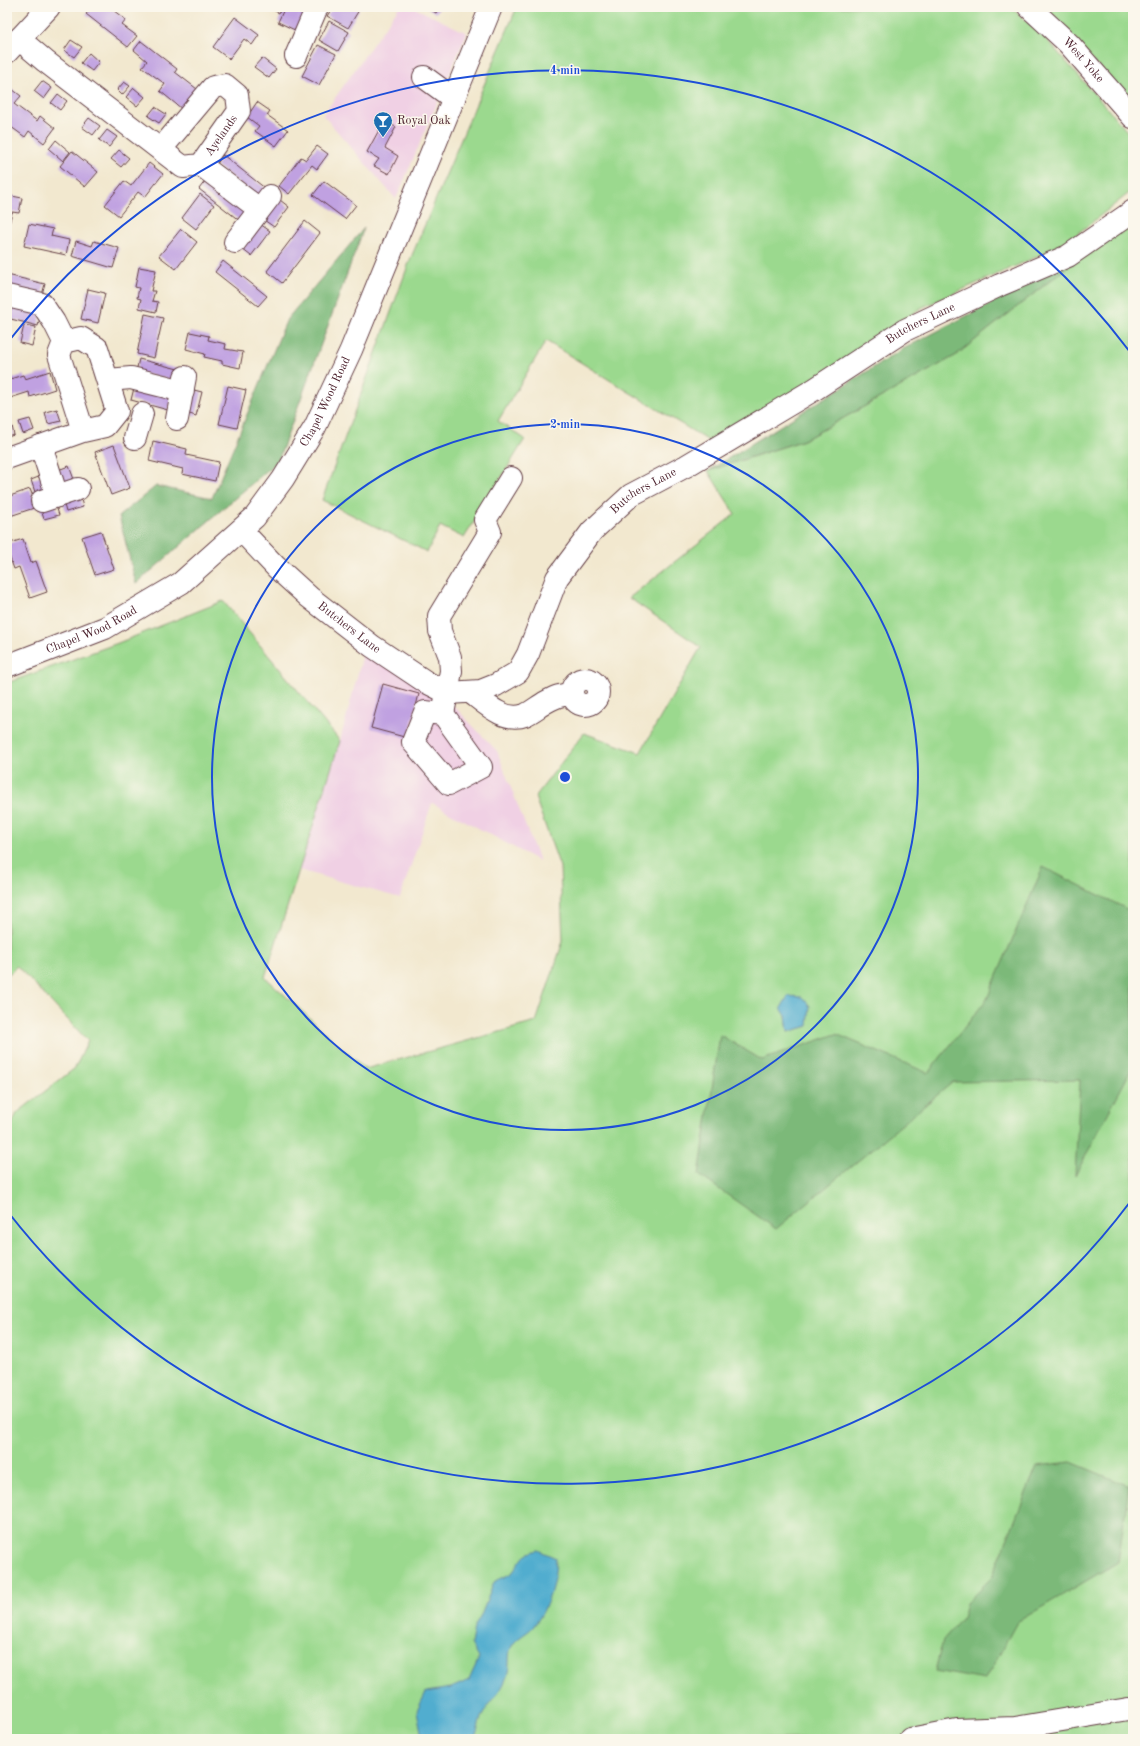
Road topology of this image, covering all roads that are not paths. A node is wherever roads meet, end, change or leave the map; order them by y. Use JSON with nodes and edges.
{"nodes":[{"id":1,"x":49,"y":7,"type":"edge"},
{"id":2,"x":317,"y":7,"type":"edge"},
{"id":3,"x":491,"y":7,"type":"edge"},
{"id":4,"x":1029,"y":7,"type":"edge"},
{"id":5,"x":13,"y":45,"type":"edge"},
{"id":6,"x":296,"y":56,"type":"dead end"},
{"id":7,"x":424,"y":77,"type":"dead end"},
{"id":8,"x":454,"y":99,"type":"junction"},
{"id":9,"x":1133,"y":117,"type":"edge"},
{"id":10,"x":161,"y":149,"type":"junction"},
{"id":11,"x":200,"y":166,"type":"junction"},
{"id":12,"x":1133,"y":211,"type":"edge"},
{"id":13,"x":235,"y":242,"type":"dead end"},
{"id":14,"x":7,"y":296,"type":"edge"},
{"id":15,"x":64,"y":342,"type":"junction"},
{"id":16,"x":108,"y":380,"type":"junction"},
{"id":17,"x":117,"y":410,"type":"junction"},
{"id":18,"x":177,"y":419,"type":"dead end"},
{"id":19,"x":139,"y":424,"type":"dead end"},
{"id":20,"x":83,"y":431,"type":"junction"},
{"id":21,"x":41,"y":446,"type":"junction"},
{"id":22,"x":7,"y":458,"type":"edge"},
{"id":23,"x":511,"y":478,"type":"dead end"},
{"id":24,"x":78,"y":489,"type":"dead end"},
{"id":25,"x":240,"y":530,"type":"junction"},
{"id":26,"x":7,"y":666,"type":"edge"},
{"id":27,"x":470,"y":692,"type":"junction"},
{"id":28,"x":572,"y":695,"type":"dead end"},
{"id":29,"x":446,"y":704,"type":"junction"},
{"id":30,"x":1133,"y":1710,"type":"edge"},
{"id":31,"x":910,"y":1739,"type":"edge"}],
"edges":[{"from":1,"to":5,"type":"street"},
{"from":2,"to":6,"type":"street"},
{"from":3,"to":8,"type":"street","name":"Chapel Wood Road"},
{"from":4,"to":9,"type":"street","name":"West Yoke"},
{"from":5,"to":10,"type":"street","name":"Ayelands"},
{"from":7,"to":8,"type":"street"},
{"from":8,"to":25,"type":"street","name":"Chapel Wood Road"},
{"from":10,"to":11,"type":"street","name":"Ayelands"},
{"from":10,"to":11,"type":"street","name":"Ayelands"},
{"from":11,"to":13,"type":"street"},
{"from":12,"to":27,"type":"street","name":"Butchers Lane"},
{"from":14,"to":15,"type":"street"},
{"from":15,"to":16,"type":"street"},
{"from":15,"to":20,"type":"street"},
{"from":16,"to":17,"type":"street"},
{"from":16,"to":18,"type":"street"},
{"from":17,"to":19,"type":"street"},
{"from":17,"to":20,"type":"street"},
{"from":20,"to":21,"type":"street"},
{"from":21,"to":22,"type":"street"},
{"from":21,"to":24,"type":"street"},
{"from":23,"to":29,"type":"street"},
{"from":25,"to":26,"type":"street","name":"Chapel Wood Road"},
{"from":25,"to":29,"type":"street","name":"Butchers Lane"},
{"from":27,"to":28,"type":"street"},
{"from":27,"to":29,"type":"street","name":"Butchers Lane"},
{"from":30,"to":31,"type":"street"}]}
